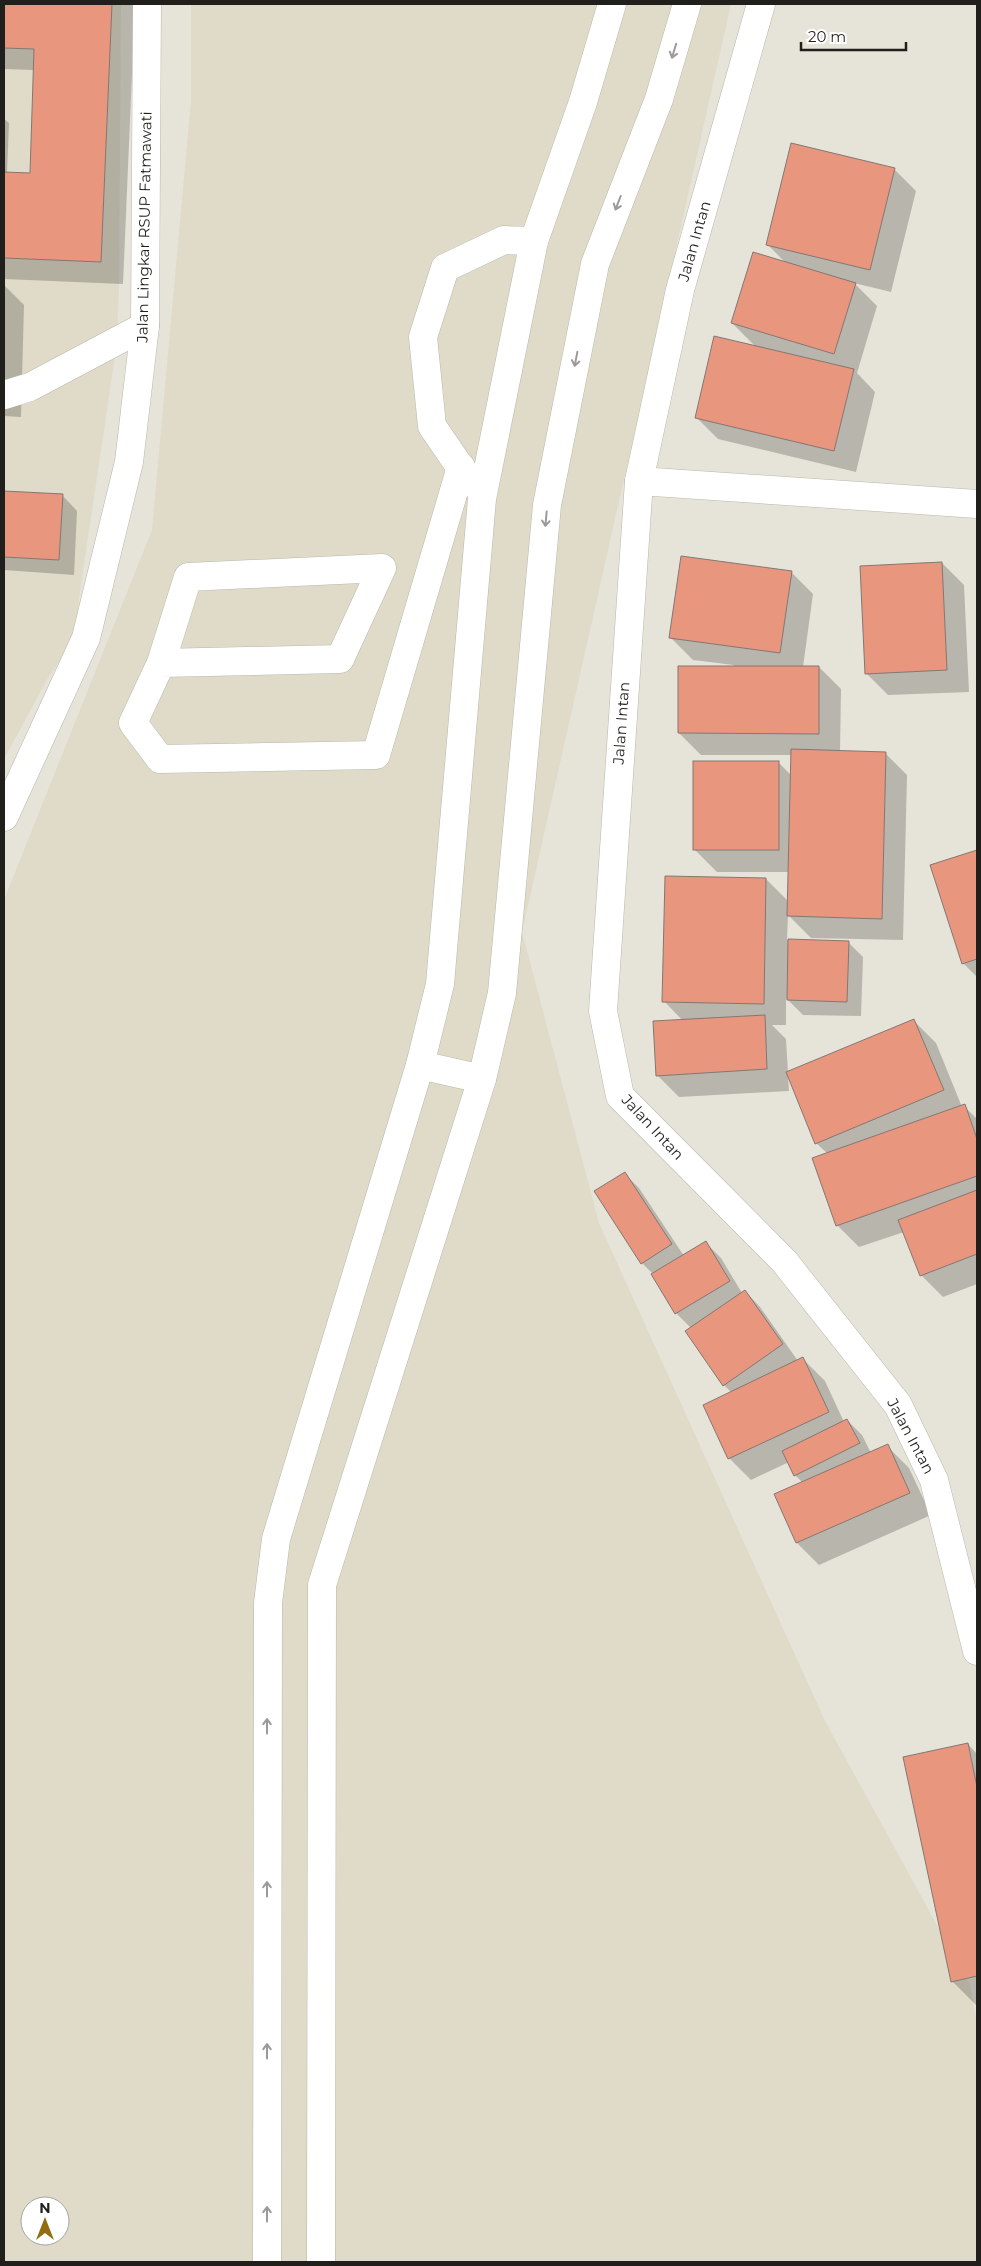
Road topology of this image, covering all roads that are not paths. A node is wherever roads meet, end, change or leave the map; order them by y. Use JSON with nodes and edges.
{"nodes":[{"id":1,"x":147,"y":4,"type":"edge"},
{"id":2,"x":612,"y":4,"type":"edge"},
{"id":3,"x":687,"y":4,"type":"edge"},
{"id":4,"x":762,"y":4,"type":"edge"},
{"id":5,"x":534,"y":241,"type":"junction"},
{"id":6,"x":145,"y":326,"type":"junction"},
{"id":7,"x":4,"y":395,"type":"edge"},
{"id":8,"x":461,"y":467,"type":"junction"},
{"id":9,"x":638,"y":481,"type":"junction"},
{"id":10,"x":482,"y":499,"type":"junction"},
{"id":11,"x":977,"y":504,"type":"edge"},
{"id":12,"x":162,"y":663,"type":"junction"},
{"id":13,"x":4,"y":817,"type":"edge"},
{"id":14,"x":420,"y":1065,"type":"junction"},
{"id":15,"x":482,"y":1079,"type":"junction"},
{"id":16,"x":977,"y":1651,"type":"edge"},
{"id":17,"x":267,"y":2262,"type":"edge"},
{"id":18,"x":321,"y":2262,"type":"edge"}],
"edges":[{"from":1,"to":6,"type":"street","name":"Jalan Lingkar RSUP Fatmawati"},
{"from":2,"to":5,"type":"street"},
{"from":3,"to":15,"type":"street","one_way":true},
{"from":4,"to":9,"type":"street","name":"Jalan Intan"},
{"from":5,"to":8,"type":"street"},
{"from":5,"to":10,"type":"street"},
{"from":6,"to":7,"type":"street"},
{"from":6,"to":13,"type":"street","name":"Jalan Lingkar RSUP Fatmawati"},
{"from":8,"to":10,"type":"street"},
{"from":8,"to":12,"type":"street"},
{"from":9,"to":11,"type":"street"},
{"from":9,"to":16,"type":"street","name":"Jalan Intan"},
{"from":10,"to":14,"type":"street"},
{"from":12,"to":12,"type":"street"},
{"from":14,"to":15,"type":"street"},
{"from":17,"to":14,"type":"street","one_way":true},
{"from":15,"to":18,"type":"street"}]}
